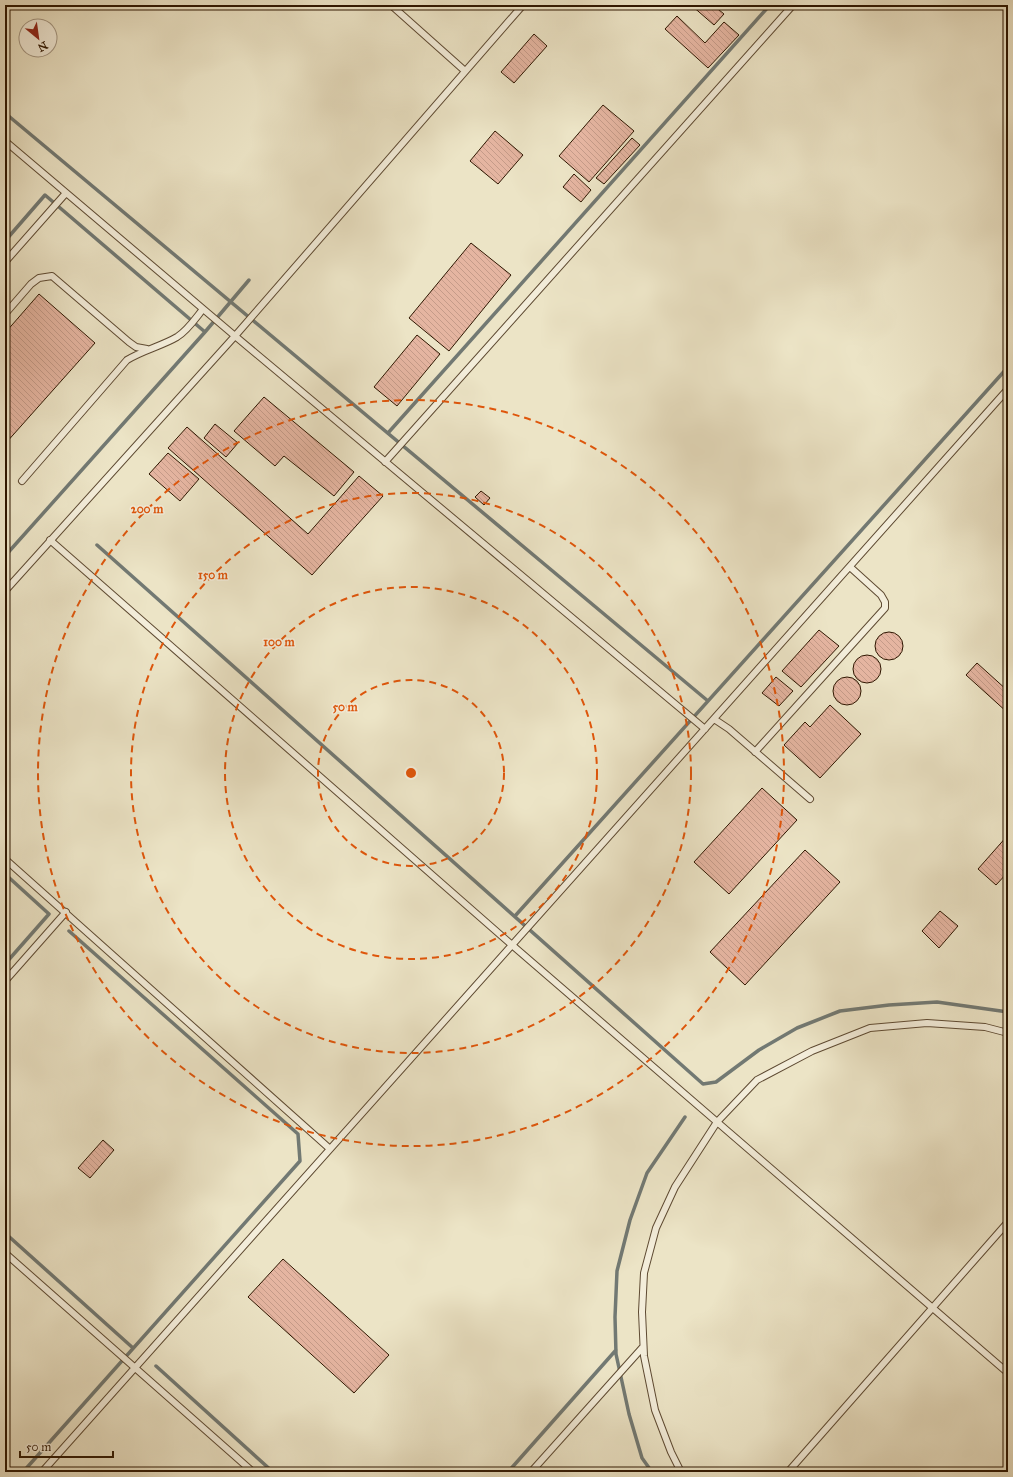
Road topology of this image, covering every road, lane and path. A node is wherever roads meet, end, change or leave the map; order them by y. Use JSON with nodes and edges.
{"nodes":[{"id":1,"x":391,"y":5,"type":"edge"},
{"id":2,"x":523,"y":5,"type":"edge"},
{"id":3,"x":793,"y":5,"type":"edge"},
{"id":4,"x":465,"y":71,"type":"junction"},
{"id":5,"x":5,"y":141,"type":"edge"},
{"id":6,"x":66,"y":193,"type":"junction"},
{"id":7,"x":5,"y":262,"type":"edge"},
{"id":8,"x":203,"y":309,"type":"junction"},
{"id":9,"x":5,"y":314,"type":"edge"},
{"id":10,"x":235,"y":336,"type":"junction"},
{"id":11,"x":147,"y":349,"type":"junction"},
{"id":12,"x":1008,"y":389,"type":"edge"},
{"id":13,"x":385,"y":462,"type":"junction"},
{"id":14,"x":22,"y":481,"type":"dead end"},
{"id":15,"x":50,"y":540,"type":"junction"},
{"id":16,"x":850,"y":567,"type":"junction"},
{"id":17,"x":5,"y":591,"type":"edge"},
{"id":18,"x":714,"y":719,"type":"junction"},
{"id":19,"x":705,"y":729,"type":"junction"},
{"id":20,"x":755,"y":752,"type":"junction"},
{"id":21,"x":810,"y":799,"type":"dead end"},
{"id":22,"x":5,"y":859,"type":"edge"},
{"id":23,"x":66,"y":912,"type":"junction"},
{"id":24,"x":512,"y":945,"type":"junction"},
{"id":25,"x":5,"y":981,"type":"edge"},
{"id":26,"x":1008,"y":1033,"type":"edge"},
{"id":27,"x":717,"y":1122,"type":"junction"},
{"id":28,"x":330,"y":1149,"type":"junction"},
{"id":29,"x":1008,"y":1222,"type":"edge"},
{"id":30,"x":5,"y":1253,"type":"edge"},
{"id":31,"x":932,"y":1308,"type":"junction"},
{"id":32,"x":643,"y":1347,"type":"junction"},
{"id":33,"x":1008,"y":1373,"type":"edge"},
{"id":34,"x":42,"y":1472,"type":"edge"},
{"id":35,"x":253,"y":1472,"type":"edge"},
{"id":36,"x":531,"y":1472,"type":"edge"},
{"id":37,"x":681,"y":1472,"type":"edge"},
{"id":38,"x":788,"y":1472,"type":"edge"}],
"edges":[{"from":1,"to":4,"type":"lane"},
{"from":2,"to":4,"type":"lane"},
{"from":3,"to":13,"type":"lane"},
{"from":4,"to":10,"type":"lane"},
{"from":5,"to":6,"type":"lane"},
{"from":6,"to":7,"type":"lane"},
{"from":6,"to":8,"type":"lane"},
{"from":8,"to":10,"type":"lane"},
{"from":8,"to":11,"type":"lane"},
{"from":9,"to":11,"type":"lane"},
{"from":10,"to":13,"type":"lane"},
{"from":10,"to":15,"type":"lane"},
{"from":11,"to":14,"type":"lane"},
{"from":12,"to":16,"type":"lane"},
{"from":13,"to":19,"type":"lane"},
{"from":15,"to":17,"type":"lane"},
{"from":15,"to":24,"type":"lane"},
{"from":16,"to":18,"type":"lane"},
{"from":16,"to":20,"type":"lane"},
{"from":18,"to":19,"type":"lane"},
{"from":18,"to":20,"type":"lane"},
{"from":19,"to":24,"type":"lane"},
{"from":20,"to":21,"type":"lane"},
{"from":22,"to":23,"type":"lane"},
{"from":23,"to":25,"type":"lane"},
{"from":23,"to":28,"type":"lane"},
{"from":24,"to":27,"type":"lane"},
{"from":24,"to":28,"type":"lane"},
{"from":26,"to":27,"type":"lane"},
{"from":27,"to":31,"type":"lane"},
{"from":27,"to":32,"type":"lane"},
{"from":28,"to":34,"type":"lane"},
{"from":29,"to":31,"type":"lane"},
{"from":30,"to":35,"type":"lane"},
{"from":31,"to":33,"type":"lane"},
{"from":31,"to":38,"type":"lane"},
{"from":32,"to":36,"type":"lane"},
{"from":32,"to":37,"type":"lane"}]}
